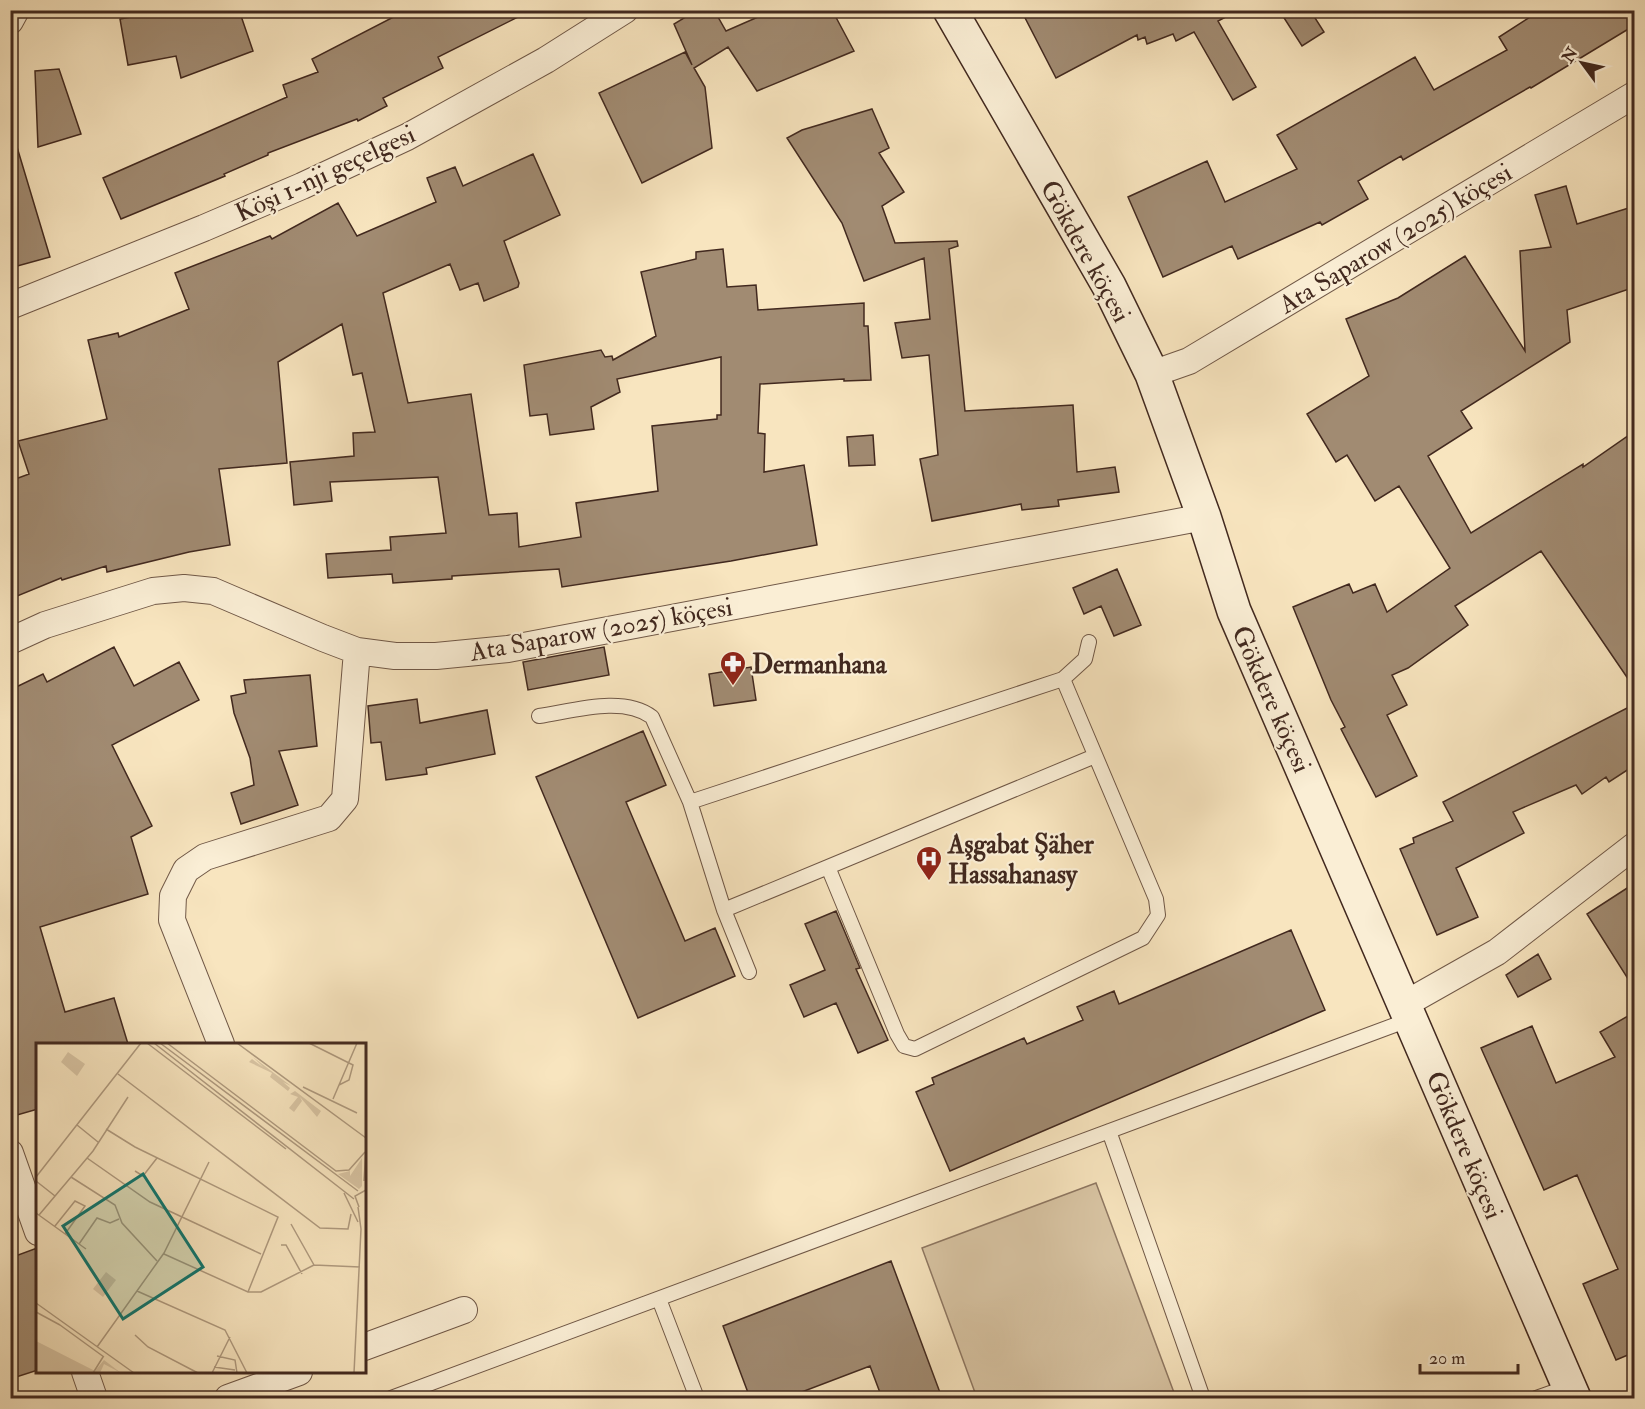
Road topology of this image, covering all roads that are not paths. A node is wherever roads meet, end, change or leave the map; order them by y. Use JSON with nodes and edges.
{"nodes":[{"id":1,"x":16,"y":10,"type":"edge"},
{"id":2,"x":625,"y":10,"type":"edge"},
{"id":3,"x":950,"y":10,"type":"edge"},
{"id":4,"x":10,"y":21,"type":"edge"},
{"id":5,"x":1635,"y":95,"type":"edge"},
{"id":6,"x":10,"y":306,"type":"edge"},
{"id":7,"x":1152,"y":374,"type":"junction"},
{"id":8,"x":1204,"y":517,"type":"junction"},
{"id":9,"x":10,"y":641,"type":"edge"},
{"id":10,"x":1089,"y":642,"type":"dead end"},
{"id":11,"x":357,"y":651,"type":"junction"},
{"id":12,"x":1063,"y":679,"type":"junction"},
{"id":13,"x":538,"y":716,"type":"dead end"},
{"id":14,"x":1095,"y":756,"type":"junction"},
{"id":15,"x":690,"y":802,"type":"junction"},
{"id":16,"x":1635,"y":846,"type":"edge"},
{"id":17,"x":828,"y":867,"type":"junction"},
{"id":18,"x":724,"y":910,"type":"junction"},
{"id":19,"x":749,"y":972,"type":"dead end"},
{"id":20,"x":1408,"y":1012,"type":"junction"},
{"id":21,"x":221,"y":1043,"type":"edge"},
{"id":22,"x":1109,"y":1131,"type":"junction"},
{"id":23,"x":10,"y":1153,"type":"edge"},
{"id":24,"x":36,"y":1226,"type":"edge"},
{"id":25,"x":660,"y":1299,"type":"junction"},
{"id":26,"x":464,"y":1310,"type":"dead end"},
{"id":27,"x":366,"y":1346,"type":"edge"},
{"id":28,"x":86,"y":1373,"type":"edge"},
{"id":29,"x":294,"y":1373,"type":"edge"},
{"id":30,"x":1572,"y":1392,"type":"edge"},
{"id":31,"x":94,"y":1398,"type":"edge"},
{"id":32,"x":228,"y":1398,"type":"edge"},
{"id":33,"x":391,"y":1398,"type":"edge"},
{"id":34,"x":697,"y":1398,"type":"edge"},
{"id":35,"x":1203,"y":1398,"type":"edge"},
{"id":36,"x":1536,"y":1398,"type":"edge"}],
"edges":[{"from":1,"to":4,"type":"street"},
{"from":2,"to":6,"type":"street","name":"Köşi 1-nji geçelgesi"},
{"from":3,"to":7,"type":"street","name":"Gökdere köçesi"},
{"from":5,"to":7,"type":"street","name":"Ata Saparow (2025) köçesi"},
{"from":7,"to":8,"type":"street","name":"Gökdere köçesi"},
{"from":8,"to":11,"type":"street","name":"Ata Saparow (2025) köçesi"},
{"from":8,"to":20,"type":"street","name":"Gökdere köçesi"},
{"from":9,"to":11,"type":"street","name":"Ata Saparow (2025) köçesi"},
{"from":10,"to":12,"type":"lane"},
{"from":11,"to":21,"type":"street"},
{"from":12,"to":14,"type":"lane"},
{"from":12,"to":15,"type":"lane"},
{"from":13,"to":15,"type":"lane"},
{"from":14,"to":17,"type":"lane"},
{"from":14,"to":17,"type":"lane"},
{"from":15,"to":18,"type":"lane"},
{"from":16,"to":20,"type":"street"},
{"from":17,"to":18,"type":"lane"},
{"from":18,"to":19,"type":"lane"},
{"from":20,"to":22,"type":"lane"},
{"from":20,"to":30,"type":"street","name":"Gökdere köçesi"},
{"from":22,"to":25,"type":"lane"},
{"from":22,"to":35,"type":"lane"},
{"from":23,"to":24,"type":"street"},
{"from":25,"to":33,"type":"lane"},
{"from":25,"to":34,"type":"lane"},
{"from":26,"to":27,"type":"street"},
{"from":28,"to":31,"type":"street"},
{"from":29,"to":32,"type":"street"},
{"from":30,"to":36,"type":"lane"}]}
